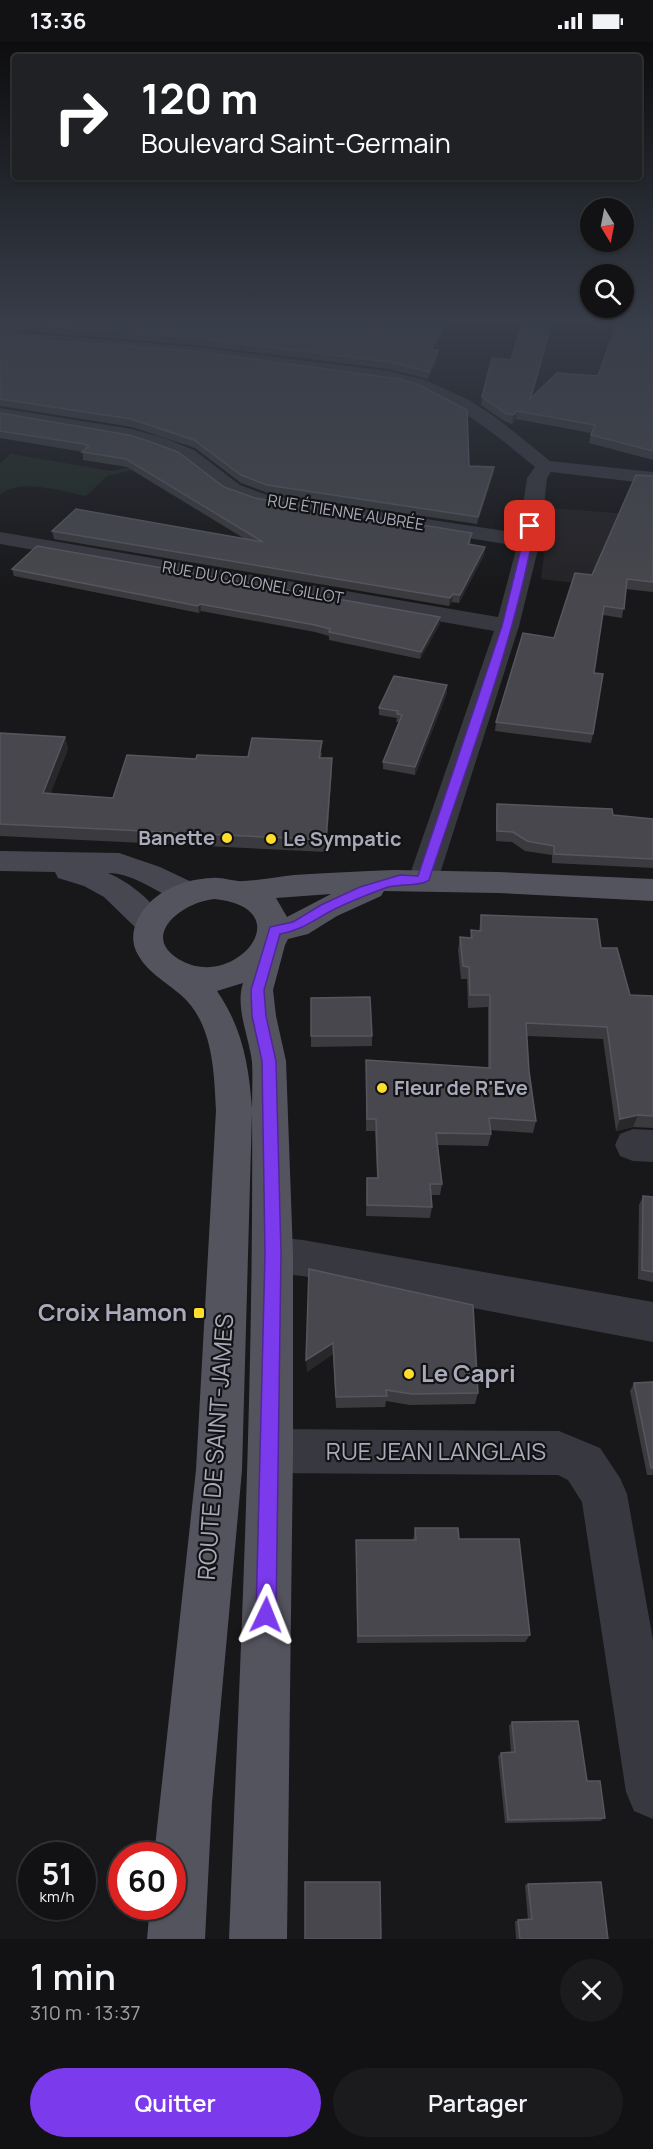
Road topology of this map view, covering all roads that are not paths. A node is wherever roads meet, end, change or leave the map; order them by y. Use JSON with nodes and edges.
{"nodes":[{"id":1,"x":471,"y":412,"type":"edge"},
{"id":2,"x":0,"y":413,"type":"edge"},
{"id":3,"x":545,"y":466,"type":"junction"},
{"id":4,"x":653,"y":478,"type":"edge"},
{"id":5,"x":0,"y":538,"type":"edge"},
{"id":6,"x":529,"y":541,"type":"junction"},
{"id":7,"x":507,"y":626,"type":"junction"},
{"id":8,"x":15,"y":861,"type":"edge"},
{"id":9,"x":412,"y":880,"type":"junction"},
{"id":10,"x":653,"y":890,"type":"edge"},
{"id":11,"x":240,"y":892,"type":"junction"},
{"id":12,"x":187,"y":893,"type":"junction"},
{"id":13,"x":150,"y":923,"type":"junction"},
{"id":14,"x":272,"y":939,"type":"junction"},
{"id":15,"x":176,"y":973,"type":"junction"},
{"id":16,"x":273,"y":1254,"type":"junction"},
{"id":17,"x":653,"y":1322,"type":"edge"},
{"id":18,"x":271,"y":1452,"type":"junction"},
{"id":19,"x":653,"y":1792,"type":"edge"},
{"id":20,"x":176,"y":1939,"type":"edge"},
{"id":21,"x":258,"y":1939,"type":"edge"}],
"edges":[{"from":1,"to":3,"type":"street"},
{"from":2,"to":6,"type":"street","name":"RUE ÉTIENNE AUBRÉE"},
{"from":3,"to":4,"type":"street"},
{"from":3,"to":6,"type":"street"},
{"from":5,"to":7,"type":"street","name":"RUE DU COLONEL GILLOT"},
{"from":6,"to":7,"type":"street"},
{"from":7,"to":9,"type":"street"},
{"from":8,"to":12,"type":"main road"},
{"from":8,"to":13,"type":"main road"},
{"from":9,"to":10,"type":"main road"},
{"from":9,"to":11,"type":"main road"},
{"from":9,"to":14,"type":"main road"},
{"from":11,"to":12,"type":"main road"},
{"from":11,"to":14,"type":"main road"},
{"from":12,"to":13,"type":"main road"},
{"from":13,"to":15,"type":"main road"},
{"from":14,"to":15,"type":"main road"},
{"from":14,"to":16,"type":"main road"},
{"from":15,"to":20,"type":"main road","name":"ROUTE DE SAINT-JAMES"},
{"from":16,"to":17,"type":"street"},
{"from":16,"to":18,"type":"main road"},
{"from":18,"to":19,"type":"street","name":"RUE JEAN LANGLAIS"},
{"from":18,"to":21,"type":"main road"}]}
